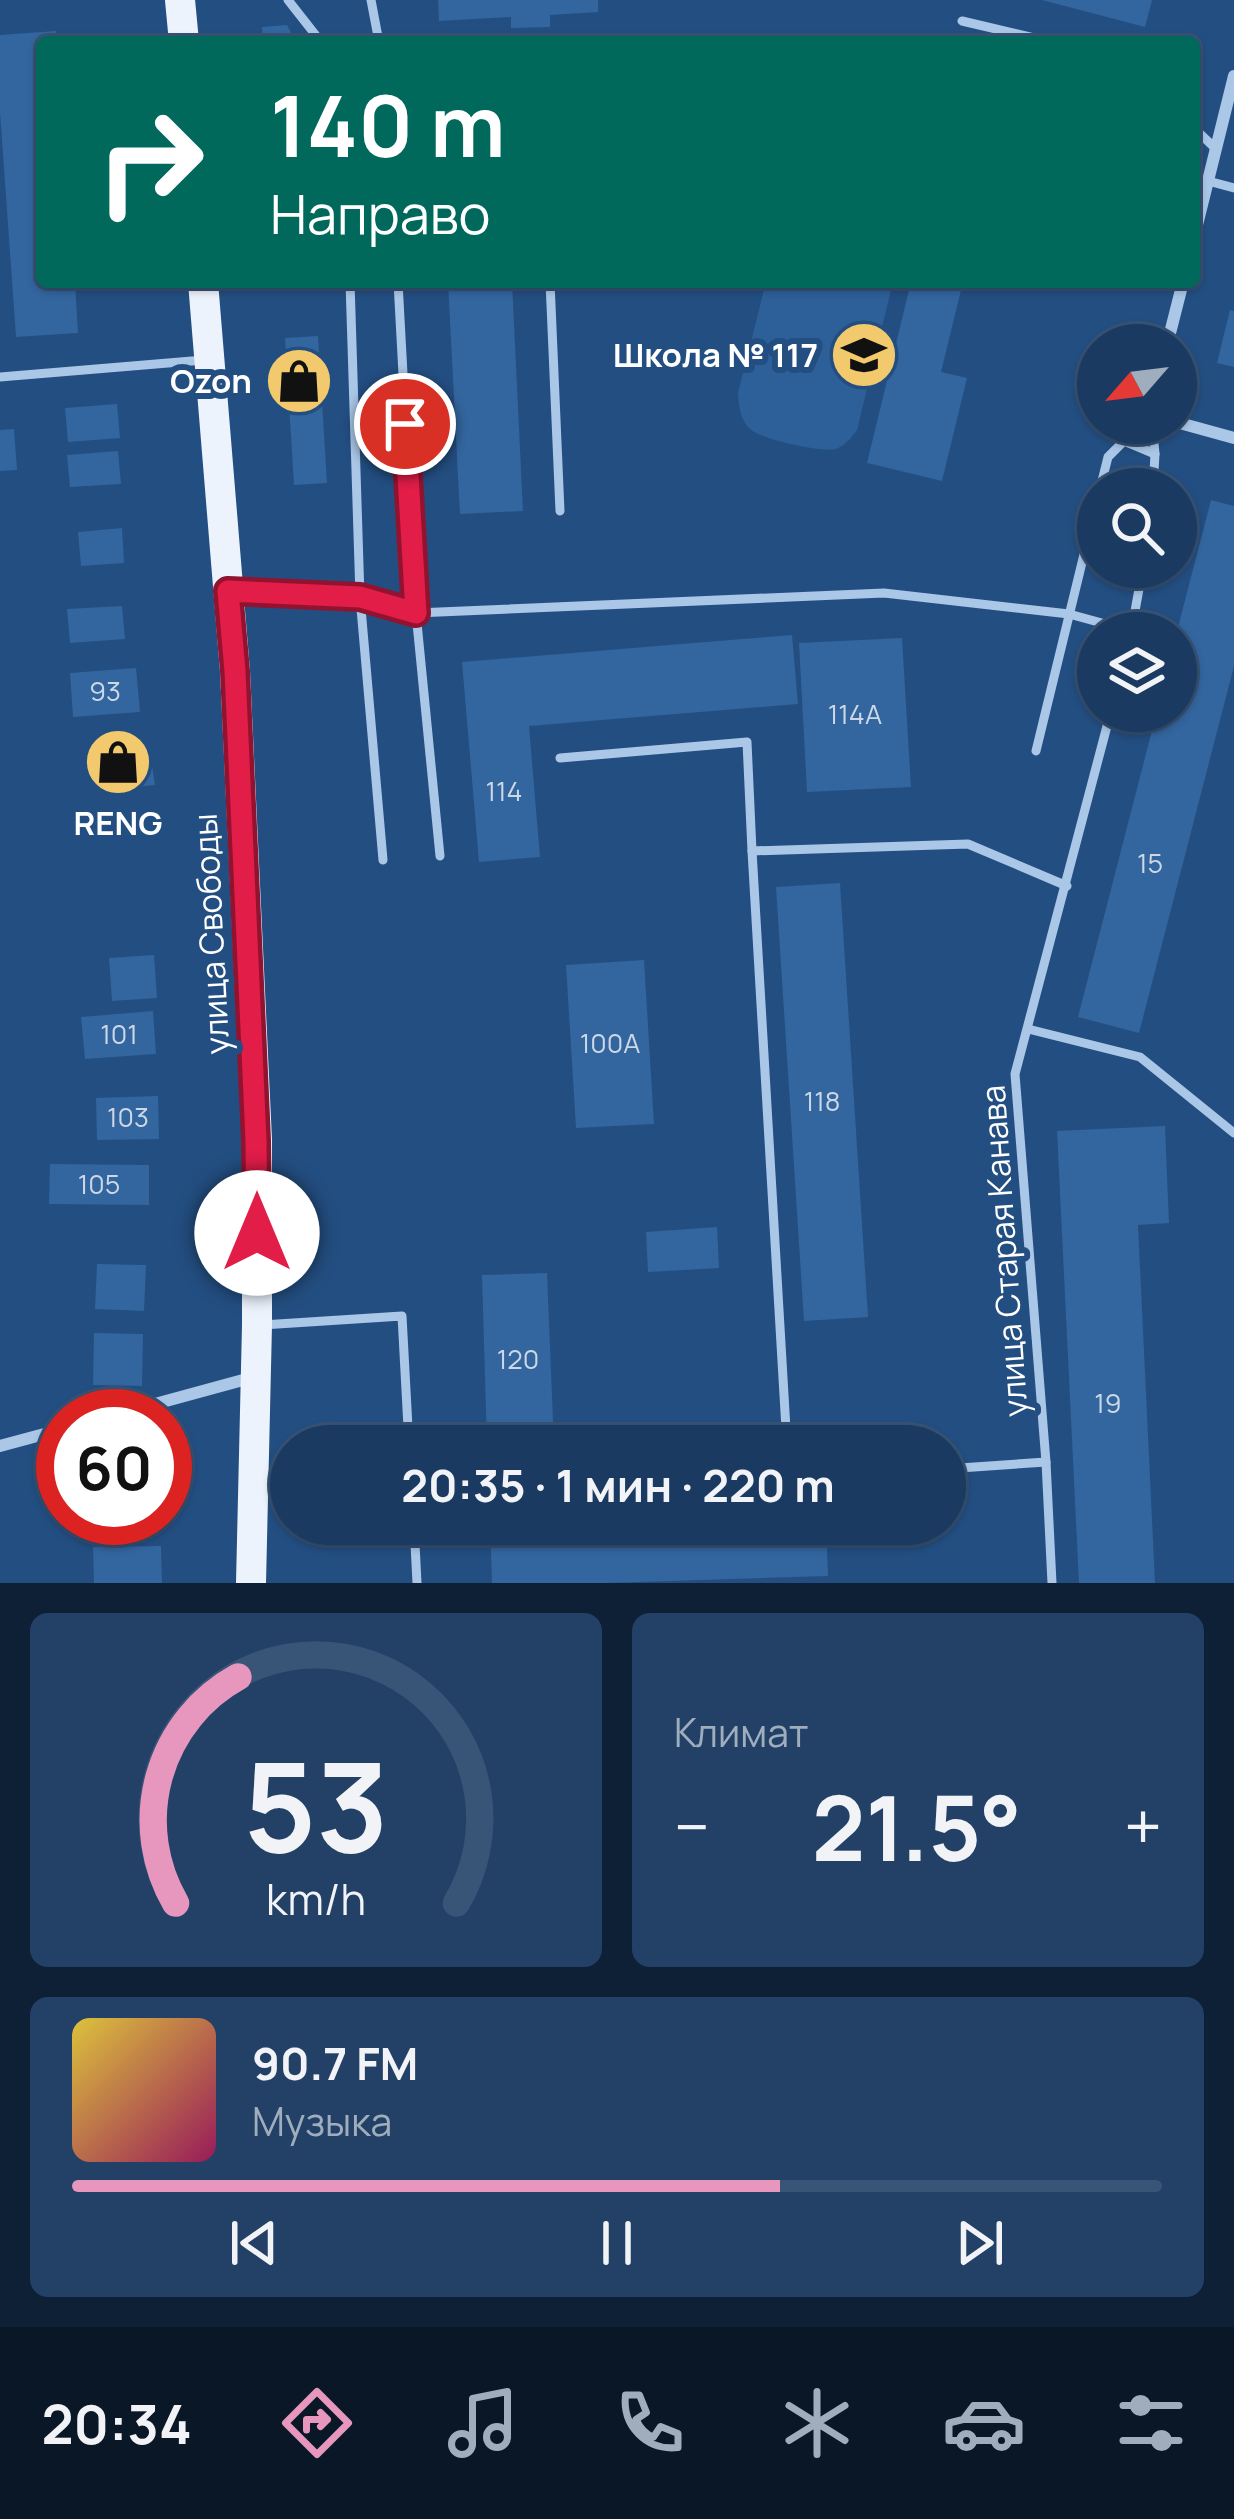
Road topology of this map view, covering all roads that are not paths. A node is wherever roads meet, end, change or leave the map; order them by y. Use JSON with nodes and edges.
{"nodes":[{"id":1,"x":180,"y":0,"type":"edge"},
{"id":2,"x":288,"y":0,"type":"edge"},
{"id":3,"x":371,"y":0,"type":"edge"},
{"id":4,"x":962,"y":20,"type":"dead end"},
{"id":5,"x":183,"y":36,"type":"edge"},
{"id":6,"x":316,"y":36,"type":"edge"},
{"id":7,"x":378,"y":36,"type":"edge"},
{"id":8,"x":1027,"y":36,"type":"edge"},
{"id":9,"x":1234,"y":76,"type":"edge"},
{"id":10,"x":1200,"y":133,"type":"edge"},
{"id":11,"x":1216,"y":148,"type":"junction"},
{"id":12,"x":1208,"y":181,"type":"junction"},
{"id":13,"x":1234,"y":188,"type":"edge"},
{"id":14,"x":1200,"y":213,"type":"edge"},
{"id":15,"x":203,"y":288,"type":"edge"},
{"id":16,"x":350,"y":288,"type":"edge"},
{"id":17,"x":398,"y":288,"type":"edge"},
{"id":18,"x":550,"y":288,"type":"edge"},
{"id":19,"x":1181,"y":288,"type":"edge"},
{"id":20,"x":1172,"y":324,"type":"edge"},
{"id":21,"x":209,"y":360,"type":"junction"},
{"id":22,"x":0,"y":377,"type":"edge"},
{"id":23,"x":1197,"y":428,"type":"edge"},
{"id":24,"x":1234,"y":438,"type":"edge"},
{"id":25,"x":1154,"y":444,"type":"edge"},
{"id":26,"x":1155,"y":454,"type":"junction"},
{"id":27,"x":1105,"y":468,"type":"edge"},
{"id":28,"x":1154,"y":468,"type":"edge"},
{"id":29,"x":560,"y":511,"type":"dead end"},
{"id":30,"x":1077,"y":582,"type":"edge"},
{"id":31,"x":228,"y":591,"type":"junction"},
{"id":32,"x":360,"y":597,"type":"junction"},
{"id":33,"x":416,"y":613,"type":"junction"},
{"id":34,"x":1069,"y":614,"type":"junction"},
{"id":35,"x":1077,"y":616,"type":"edge"},
{"id":36,"x":1106,"y":732,"type":"edge"},
{"id":37,"x":1036,"y":751,"type":"dead end"},
{"id":38,"x":560,"y":758,"type":"dead end"},
{"id":39,"x":752,"y":850,"type":"junction"},
{"id":40,"x":440,"y":856,"type":"dead end"},
{"id":41,"x":383,"y":860,"type":"dead end"},
{"id":42,"x":1067,"y":886,"type":"junction"},
{"id":43,"x":1028,"y":1029,"type":"junction"},
{"id":44,"x":1234,"y":1133,"type":"edge"},
{"id":45,"x":257,"y":1325,"type":"junction"},
{"id":46,"x":256,"y":1377,"type":"junction"},
{"id":47,"x":192,"y":1394,"type":"edge"},
{"id":48,"x":408,"y":1425,"type":"edge"},
{"id":49,"x":786,"y":1425,"type":"edge"},
{"id":50,"x":36,"y":1436,"type":"edge"},
{"id":51,"x":0,"y":1446,"type":"edge"},
{"id":52,"x":1046,"y":1462,"type":"junction"},
{"id":53,"x":966,"y":1468,"type":"edge"},
{"id":54,"x":414,"y":1545,"type":"edge"},
{"id":55,"x":250,"y":1583,"type":"edge"},
{"id":56,"x":417,"y":1583,"type":"edge"},
{"id":57,"x":1052,"y":1583,"type":"edge"}],
"edges":[{"from":1,"to":5,"type":"main road"},
{"from":2,"to":6,"type":"lane"},
{"from":3,"to":7,"type":"lane"},
{"from":4,"to":8,"type":"lane"},
{"from":9,"to":11,"type":"street"},
{"from":10,"to":11,"type":"lane"},
{"from":11,"to":12,"type":"street"},
{"from":12,"to":13,"type":"lane"},
{"from":12,"to":14,"type":"street"},
{"from":15,"to":21,"type":"main road","name":"улица Свободы"},
{"from":16,"to":32,"type":"lane"},
{"from":17,"to":33,"type":"lane"},
{"from":18,"to":29,"type":"lane"},
{"from":19,"to":20,"type":"street"},
{"from":21,"to":22,"type":"lane"},
{"from":21,"to":31,"type":"main road","name":"улица Свободы"},
{"from":23,"to":24,"type":"street"},
{"from":25,"to":26,"type":"lane"},
{"from":26,"to":27,"type":"lane"},
{"from":26,"to":28,"type":"lane"},
{"from":30,"to":34,"type":"lane"},
{"from":31,"to":32,"type":"lane"},
{"from":31,"to":45,"type":"main road","name":"улица Свободы"},
{"from":32,"to":33,"type":"lane"},
{"from":32,"to":41,"type":"lane"},
{"from":33,"to":34,"type":"lane"},
{"from":33,"to":40,"type":"lane"},
{"from":34,"to":35,"type":"lane"},
{"from":34,"to":37,"type":"lane"},
{"from":36,"to":42,"type":"lane","name":"улица Старая Канава"},
{"from":38,"to":39,"type":"lane"},
{"from":39,"to":42,"type":"lane"},
{"from":39,"to":49,"type":"lane"},
{"from":42,"to":43,"type":"lane","name":"улица Старая Канава"},
{"from":43,"to":44,"type":"lane"},
{"from":43,"to":52,"type":"lane","name":"улица Старая Канава"},
{"from":45,"to":46,"type":"main road","name":"улица Свободы"},
{"from":45,"to":48,"type":"lane"},
{"from":46,"to":47,"type":"street"},
{"from":46,"to":55,"type":"main road","name":"улица Свободы"},
{"from":50,"to":51,"type":"street"},
{"from":52,"to":53,"type":"lane"},
{"from":52,"to":57,"type":"lane","name":"улица Старая Канава"},
{"from":54,"to":56,"type":"lane"}]}
